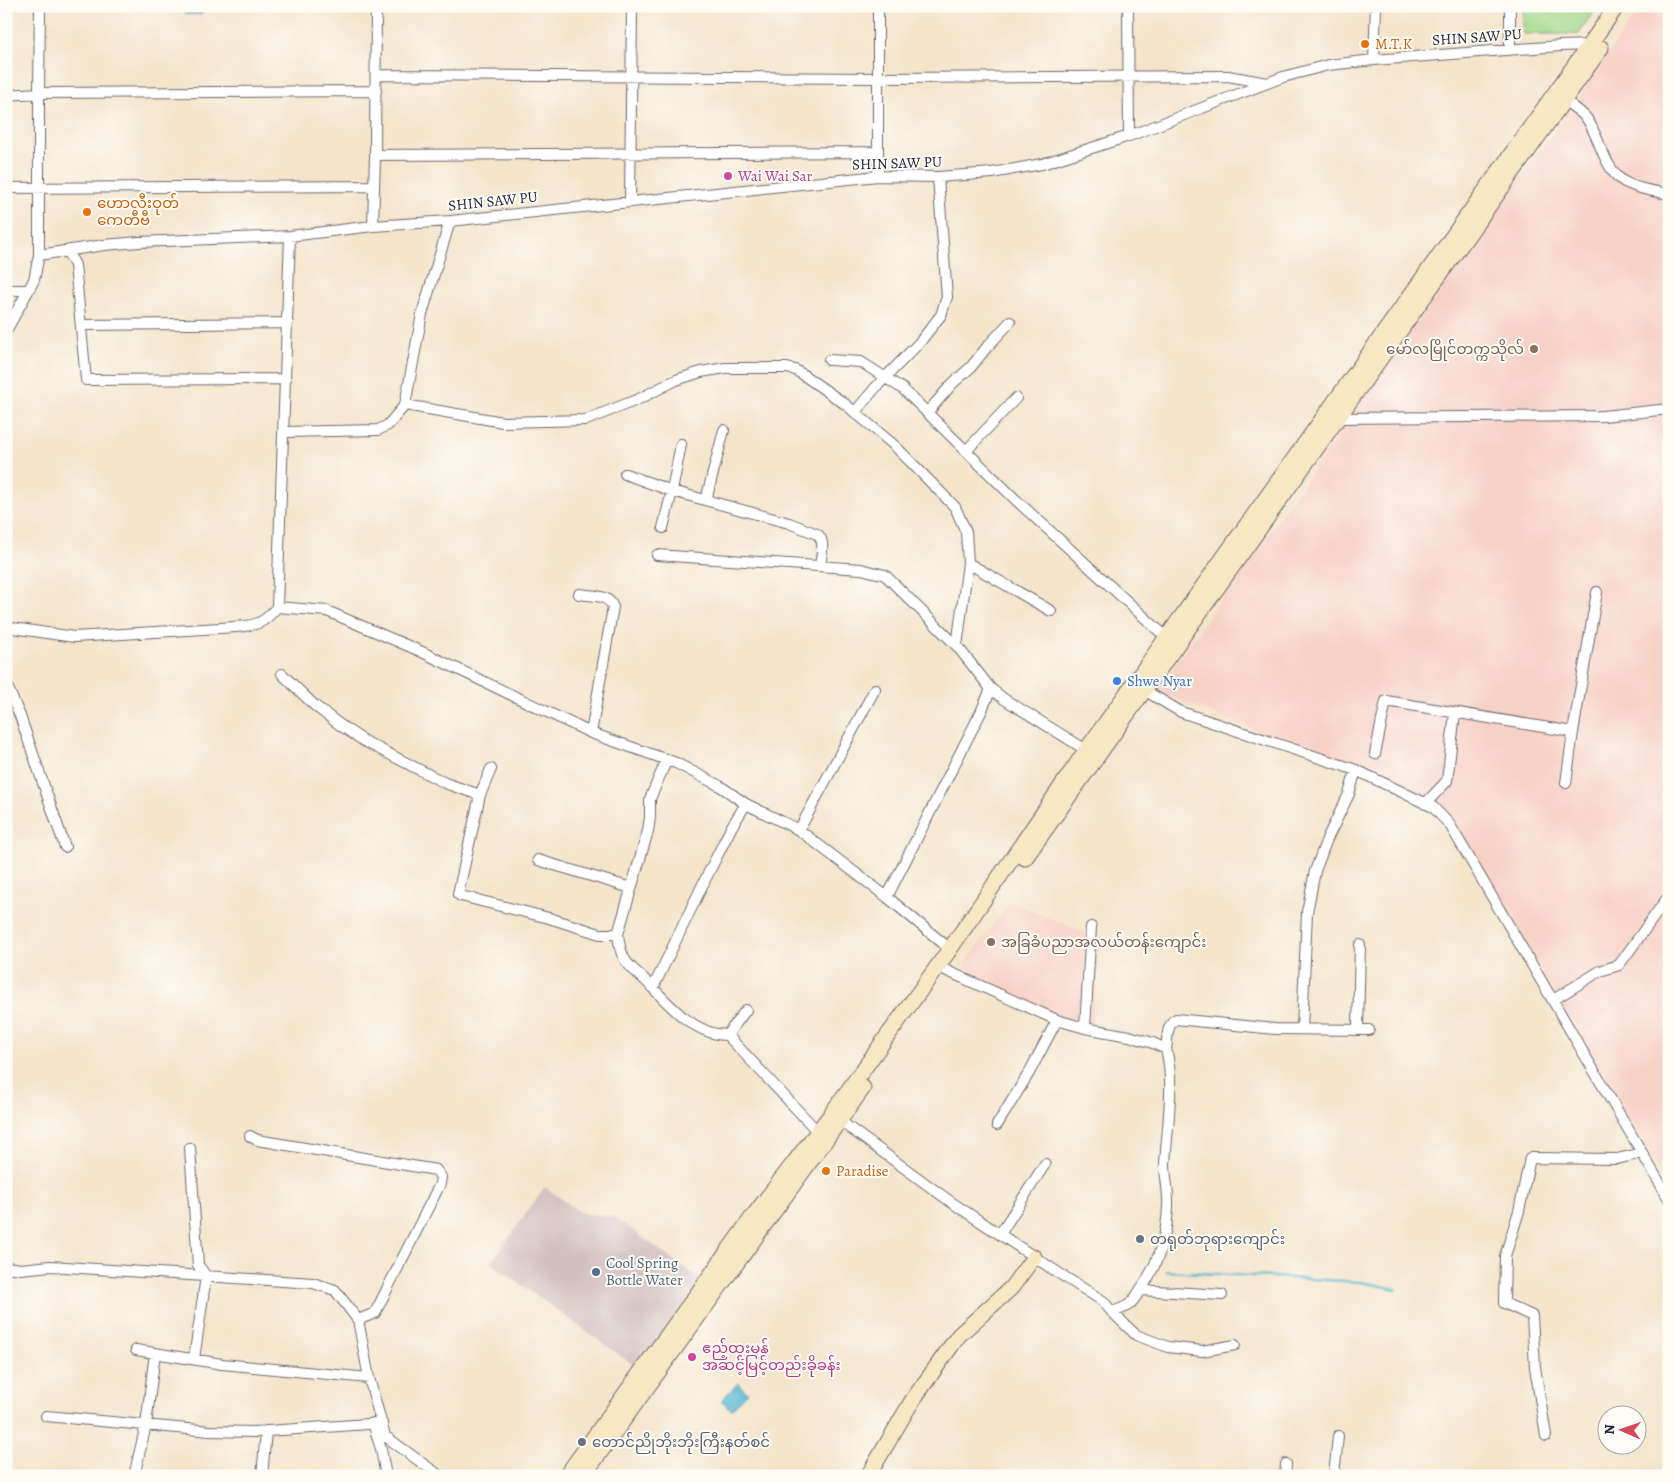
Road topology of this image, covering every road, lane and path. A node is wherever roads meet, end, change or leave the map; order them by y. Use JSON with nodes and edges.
{"nodes":[{"id":1,"x":40,"y":6,"type":"edge"},
{"id":2,"x":376,"y":6,"type":"edge"},
{"id":3,"x":632,"y":6,"type":"edge"},
{"id":4,"x":878,"y":6,"type":"edge"},
{"id":5,"x":1128,"y":6,"type":"edge"},
{"id":6,"x":1376,"y":6,"type":"edge"},
{"id":7,"x":1510,"y":6,"type":"edge"},
{"id":8,"x":1617,"y":6,"type":"edge"},
{"id":9,"x":1629,"y":6,"type":"edge"},
{"id":10,"x":1591,"y":45,"type":"junction"},
{"id":11,"x":1510,"y":50,"type":"junction"},
{"id":12,"x":1374,"y":60,"type":"junction"},
{"id":13,"x":376,"y":74,"type":"junction"},
{"id":14,"x":631,"y":76,"type":"junction"},
{"id":15,"x":1128,"y":77,"type":"junction"},
{"id":16,"x":878,"y":78,"type":"junction"},
{"id":17,"x":1267,"y":83,"type":"junction"},
{"id":18,"x":376,"y":91,"type":"junction"},
{"id":19,"x":38,"y":93,"type":"junction"},
{"id":20,"x":6,"y":94,"type":"edge"},
{"id":21,"x":1559,"y":98,"type":"junction"},
{"id":22,"x":1129,"y":136,"type":"junction"},
{"id":23,"x":878,"y":152,"type":"junction"},
{"id":24,"x":376,"y":154,"type":"junction"},
{"id":25,"x":630,"y":154,"type":"junction"},
{"id":26,"x":878,"y":176,"type":"junction"},
{"id":27,"x":938,"y":177,"type":"junction"},
{"id":28,"x":374,"y":186,"type":"junction"},
{"id":29,"x":6,"y":188,"type":"edge"},
{"id":30,"x":39,"y":188,"type":"junction"},
{"id":31,"x":1669,"y":194,"type":"edge"},
{"id":32,"x":630,"y":202,"type":"junction"},
{"id":33,"x":450,"y":221,"type":"junction"},
{"id":34,"x":373,"y":226,"type":"junction"},
{"id":35,"x":290,"y":236,"type":"junction"},
{"id":36,"x":67,"y":251,"type":"junction"},
{"id":37,"x":39,"y":255,"type":"junction"},
{"id":38,"x":6,"y":290,"type":"edge"},
{"id":39,"x":28,"y":290,"type":"junction"},
{"id":40,"x":1422,"y":290,"type":"junction"},
{"id":41,"x":1010,"y":322,"type":"dead end"},
{"id":42,"x":288,"y":323,"type":"junction"},
{"id":43,"x":81,"y":324,"type":"junction"},
{"id":44,"x":6,"y":330,"type":"edge"},
{"id":45,"x":829,"y":360,"type":"dead end"},
{"id":46,"x":886,"y":377,"type":"junction"},
{"id":47,"x":286,"y":379,"type":"junction"},
{"id":48,"x":1016,"y":398,"type":"dead end"},
{"id":49,"x":405,"y":405,"type":"junction"},
{"id":50,"x":1669,"y":409,"type":"edge"},
{"id":51,"x":855,"y":412,"type":"junction"},
{"id":52,"x":927,"y":413,"type":"junction"},
{"id":53,"x":1322,"y":418,"type":"junction"},
{"id":54,"x":1338,"y":419,"type":"junction"},
{"id":55,"x":724,"y":430,"type":"dead end"},
{"id":56,"x":284,"y":432,"type":"junction"},
{"id":57,"x":681,"y":444,"type":"dead end"},
{"id":58,"x":966,"y":451,"type":"junction"},
{"id":59,"x":625,"y":474,"type":"dead end"},
{"id":60,"x":672,"y":491,"type":"junction"},
{"id":61,"x":706,"y":500,"type":"junction"},
{"id":62,"x":663,"y":528,"type":"dead end"},
{"id":63,"x":658,"y":555,"type":"dead end"},
{"id":64,"x":968,"y":563,"type":"junction"},
{"id":65,"x":820,"y":566,"type":"junction"},
{"id":66,"x":1597,"y":592,"type":"dead end"},
{"id":67,"x":579,"y":594,"type":"dead end"},
{"id":68,"x":277,"y":607,"type":"junction"},
{"id":69,"x":1051,"y":611,"type":"dead end"},
{"id":70,"x":6,"y":627,"type":"edge"},
{"id":71,"x":1166,"y":638,"type":"junction"},
{"id":72,"x":957,"y":646,"type":"junction"},
{"id":73,"x":282,"y":674,"type":"dead end"},
{"id":74,"x":6,"y":684,"type":"edge"},
{"id":75,"x":1139,"y":687,"type":"junction"},
{"id":76,"x":875,"y":689,"type":"dead end"},
{"id":77,"x":991,"y":689,"type":"junction"},
{"id":78,"x":1456,"y":713,"type":"junction"},
{"id":79,"x":1573,"y":732,"type":"junction"},
{"id":80,"x":591,"y":733,"type":"junction"},
{"id":81,"x":1092,"y":754,"type":"junction"},
{"id":82,"x":1375,"y":754,"type":"dead end"},
{"id":83,"x":666,"y":759,"type":"junction"},
{"id":84,"x":491,"y":769,"type":"dead end"},
{"id":85,"x":1356,"y":770,"type":"junction"},
{"id":86,"x":1566,"y":782,"type":"dead end"},
{"id":87,"x":480,"y":795,"type":"junction"},
{"id":88,"x":746,"y":804,"type":"junction"},
{"id":89,"x":1425,"y":804,"type":"junction"},
{"id":90,"x":799,"y":830,"type":"junction"},
{"id":91,"x":65,"y":847,"type":"dead end"},
{"id":92,"x":538,"y":860,"type":"dead end"},
{"id":93,"x":631,"y":888,"type":"junction"},
{"id":94,"x":887,"y":897,"type":"junction"},
{"id":95,"x":1669,"y":898,"type":"edge"},
{"id":96,"x":1091,"y":927,"type":"dead end"},
{"id":97,"x":618,"y":934,"type":"junction"},
{"id":98,"x":1360,"y":945,"type":"dead end"},
{"id":99,"x":950,"y":950,"type":"junction"},
{"id":100,"x":946,"y":970,"type":"junction"},
{"id":101,"x":653,"y":988,"type":"junction"},
{"id":102,"x":1553,"y":1000,"type":"junction"},
{"id":103,"x":746,"y":1010,"type":"dead end"},
{"id":104,"x":1058,"y":1020,"type":"junction"},
{"id":105,"x":1085,"y":1028,"type":"junction"},
{"id":106,"x":1302,"y":1029,"type":"junction"},
{"id":107,"x":1358,"y":1030,"type":"junction"},
{"id":108,"x":1369,"y":1030,"type":"dead end"},
{"id":109,"x":727,"y":1035,"type":"junction"},
{"id":110,"x":1166,"y":1049,"type":"junction"},
{"id":111,"x":834,"y":1119,"type":"junction"},
{"id":112,"x":997,"y":1125,"type":"dead end"},
{"id":113,"x":818,"y":1132,"type":"junction"},
{"id":114,"x":250,"y":1136,"type":"dead end"},
{"id":115,"x":190,"y":1148,"type":"dead end"},
{"id":116,"x":1642,"y":1152,"type":"junction"},
{"id":117,"x":1045,"y":1164,"type":"dead end"},
{"id":118,"x":1669,"y":1199,"type":"edge"},
{"id":119,"x":1000,"y":1234,"type":"junction"},
{"id":120,"x":1034,"y":1257,"type":"junction"},
{"id":121,"x":6,"y":1267,"type":"edge"},
{"id":122,"x":206,"y":1276,"type":"junction"},
{"id":123,"x":1140,"y":1290,"type":"junction"},
{"id":124,"x":1222,"y":1295,"type":"dead end"},
{"id":125,"x":1112,"y":1312,"type":"junction"},
{"id":126,"x":358,"y":1320,"type":"junction"},
{"id":127,"x":1235,"y":1345,"type":"dead end"},
{"id":128,"x":136,"y":1350,"type":"dead end"},
{"id":129,"x":154,"y":1353,"type":"junction"},
{"id":130,"x":194,"y":1360,"type":"junction"},
{"id":131,"x":369,"y":1378,"type":"junction"},
{"id":132,"x":46,"y":1416,"type":"dead end"},
{"id":133,"x":377,"y":1423,"type":"junction"},
{"id":134,"x":146,"y":1425,"type":"junction"},
{"id":135,"x":266,"y":1431,"type":"junction"},
{"id":136,"x":1338,"y":1436,"type":"dead end"},
{"id":137,"x":1546,"y":1436,"type":"dead end"},
{"id":138,"x":1286,"y":1464,"type":"dead end"},
{"id":139,"x":134,"y":1476,"type":"edge"},
{"id":140,"x":262,"y":1476,"type":"edge"},
{"id":141,"x":386,"y":1476,"type":"edge"},
{"id":142,"x":440,"y":1476,"type":"edge"},
{"id":143,"x":566,"y":1476,"type":"edge"},
{"id":144,"x":583,"y":1476,"type":"edge"},
{"id":145,"x":868,"y":1476,"type":"edge"},
{"id":146,"x":1285,"y":1476,"type":"edge"},
{"id":147,"x":1334,"y":1476,"type":"edge"}],
"edges":[{"from":1,"to":19,"type":"street"},
{"from":2,"to":13,"type":"street"},
{"from":3,"to":14,"type":"street"},
{"from":4,"to":16,"type":"street"},
{"from":5,"to":15,"type":"street"},
{"from":6,"to":12,"type":"street"},
{"from":7,"to":11,"type":"street"},
{"from":8,"to":10,"type":"main road"},
{"from":9,"to":21,"type":"main road"},
{"from":10,"to":11,"type":"street","name":"SHIN SAW PU"},
{"from":10,"to":21,"type":"main road"},
{"from":11,"to":12,"type":"street","name":"SHIN SAW PU"},
{"from":12,"to":17,"type":"street","name":"SHIN SAW PU"},
{"from":13,"to":14,"type":"street"},
{"from":13,"to":18,"type":"street"},
{"from":14,"to":16,"type":"street"},
{"from":14,"to":25,"type":"street"},
{"from":15,"to":16,"type":"street"},
{"from":15,"to":17,"type":"street"},
{"from":15,"to":22,"type":"street"},
{"from":16,"to":23,"type":"street"},
{"from":17,"to":22,"type":"street","name":"SHIN SAW PU"},
{"from":18,"to":19,"type":"street"},
{"from":18,"to":24,"type":"street"},
{"from":19,"to":20,"type":"street"},
{"from":19,"to":30,"type":"street"},
{"from":21,"to":31,"type":"street"},
{"from":21,"to":40,"type":"main road"},
{"from":22,"to":27,"type":"street","name":"SHIN SAW PU"},
{"from":23,"to":25,"type":"street"},
{"from":23,"to":26,"type":"street"},
{"from":24,"to":25,"type":"street"},
{"from":24,"to":28,"type":"street"},
{"from":25,"to":32,"type":"street"},
{"from":26,"to":27,"type":"street","name":"SHIN SAW PU"},
{"from":26,"to":32,"type":"street","name":"SHIN SAW PU"},
{"from":27,"to":46,"type":"street"},
{"from":28,"to":30,"type":"street"},
{"from":28,"to":34,"type":"street"},
{"from":29,"to":30,"type":"street"},
{"from":30,"to":37,"type":"street"},
{"from":32,"to":33,"type":"street","name":"SHIN SAW PU"},
{"from":33,"to":34,"type":"street","name":"SHIN SAW PU"},
{"from":33,"to":49,"type":"street"},
{"from":34,"to":35,"type":"street","name":"SHIN SAW PU"},
{"from":35,"to":36,"type":"street","name":"SHIN SAW PU"},
{"from":35,"to":42,"type":"street"},
{"from":36,"to":37,"type":"street","name":"SHIN SAW PU"},
{"from":36,"to":43,"type":"street"},
{"from":37,"to":39,"type":"street"},
{"from":38,"to":39,"type":"street"},
{"from":39,"to":44,"type":"street"},
{"from":40,"to":53,"type":"main road"},
{"from":40,"to":54,"type":"main road"},
{"from":41,"to":52,"type":"street"},
{"from":42,"to":43,"type":"street"},
{"from":42,"to":47,"type":"street"},
{"from":43,"to":47,"type":"street"},
{"from":45,"to":46,"type":"street"},
{"from":46,"to":51,"type":"street"},
{"from":46,"to":52,"type":"street"},
{"from":47,"to":56,"type":"street"},
{"from":48,"to":58,"type":"street"},
{"from":49,"to":51,"type":"street"},
{"from":49,"to":56,"type":"street"},
{"from":50,"to":54,"type":"street"},
{"from":51,"to":64,"type":"street"},
{"from":52,"to":58,"type":"street"},
{"from":53,"to":54,"type":"street"},
{"from":53,"to":71,"type":"main road"},
{"from":54,"to":75,"type":"main road"},
{"from":55,"to":61,"type":"street"},
{"from":56,"to":68,"type":"street"},
{"from":57,"to":60,"type":"street"},
{"from":58,"to":71,"type":"street"},
{"from":59,"to":60,"type":"street"},
{"from":60,"to":61,"type":"street"},
{"from":60,"to":62,"type":"street"},
{"from":61,"to":65,"type":"street"},
{"from":63,"to":65,"type":"street"},
{"from":64,"to":69,"type":"street"},
{"from":64,"to":72,"type":"street"},
{"from":65,"to":72,"type":"street"},
{"from":66,"to":79,"type":"street"},
{"from":67,"to":80,"type":"street"},
{"from":68,"to":70,"type":"street"},
{"from":68,"to":80,"type":"street"},
{"from":71,"to":75,"type":"main road"},
{"from":72,"to":77,"type":"street"},
{"from":73,"to":87,"type":"street"},
{"from":74,"to":91,"type":"street"},
{"from":75,"to":81,"type":"main road"},
{"from":75,"to":85,"type":"street"},
{"from":76,"to":90,"type":"street"},
{"from":77,"to":81,"type":"street"},
{"from":77,"to":94,"type":"street"},
{"from":78,"to":79,"type":"street"},
{"from":78,"to":82,"type":"street"},
{"from":78,"to":89,"type":"street"},
{"from":79,"to":86,"type":"street"},
{"from":80,"to":83,"type":"street"},
{"from":81,"to":99,"type":"main road"},
{"from":81,"to":100,"type":"main road"},
{"from":83,"to":88,"type":"street"},
{"from":83,"to":93,"type":"street"},
{"from":84,"to":87,"type":"street"},
{"from":85,"to":89,"type":"street"},
{"from":85,"to":106,"type":"street"},
{"from":87,"to":97,"type":"street"},
{"from":88,"to":90,"type":"street"},
{"from":88,"to":101,"type":"street"},
{"from":89,"to":102,"type":"street"},
{"from":90,"to":94,"type":"street"},
{"from":92,"to":93,"type":"street"},
{"from":93,"to":97,"type":"street"},
{"from":94,"to":99,"type":"street"},
{"from":95,"to":102,"type":"street"},
{"from":96,"to":105,"type":"street"},
{"from":97,"to":101,"type":"street"},
{"from":98,"to":107,"type":"street"},
{"from":99,"to":111,"type":"main road"},
{"from":100,"to":104,"type":"street"},
{"from":100,"to":111,"type":"main road"},
{"from":101,"to":109,"type":"street"},
{"from":102,"to":116,"type":"street"},
{"from":103,"to":109,"type":"street"},
{"from":104,"to":105,"type":"street"},
{"from":104,"to":112,"type":"street"},
{"from":105,"to":110,"type":"street"},
{"from":106,"to":107,"type":"street"},
{"from":106,"to":110,"type":"street"},
{"from":107,"to":108,"type":"street"},
{"from":109,"to":113,"type":"street"},
{"from":110,"to":123,"type":"street"},
{"from":111,"to":113,"type":"main road"},
{"from":111,"to":119,"type":"street"},
{"from":111,"to":144,"type":"main road"},
{"from":113,"to":143,"type":"main road"},
{"from":114,"to":126,"type":"street"},
{"from":115,"to":122,"type":"street"},
{"from":116,"to":118,"type":"street"},
{"from":116,"to":137,"type":"street"},
{"from":117,"to":119,"type":"street"},
{"from":119,"to":120,"type":"street"},
{"from":120,"to":125,"type":"street"},
{"from":120,"to":145,"type":"main road"},
{"from":121,"to":122,"type":"street"},
{"from":122,"to":126,"type":"street"},
{"from":122,"to":130,"type":"street"},
{"from":123,"to":124,"type":"street"},
{"from":123,"to":125,"type":"street"},
{"from":125,"to":127,"type":"street"},
{"from":126,"to":131,"type":"street"},
{"from":128,"to":129,"type":"street"},
{"from":129,"to":130,"type":"street"},
{"from":129,"to":134,"type":"street"},
{"from":130,"to":131,"type":"street"},
{"from":131,"to":133,"type":"street"},
{"from":132,"to":134,"type":"street"},
{"from":133,"to":135,"type":"street"},
{"from":133,"to":141,"type":"street"},
{"from":133,"to":142,"type":"street"},
{"from":134,"to":135,"type":"street"},
{"from":134,"to":139,"type":"street"},
{"from":135,"to":140,"type":"street"},
{"from":136,"to":147,"type":"street"},
{"from":138,"to":146,"type":"street"}]}
